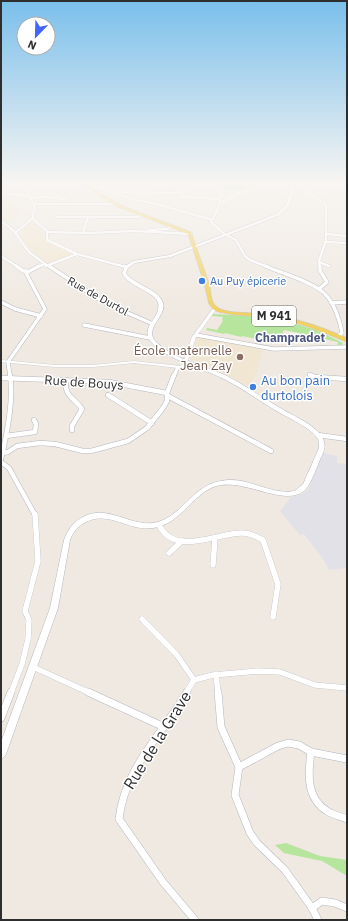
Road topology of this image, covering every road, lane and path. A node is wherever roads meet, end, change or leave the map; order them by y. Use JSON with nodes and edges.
{"nodes":[{"id":1,"x":6,"y":225,"type":"edge"},
{"id":2,"x":25,"y":225,"type":"edge"},
{"id":3,"x":40,"y":225,"type":"edge"},
{"id":4,"x":85,"y":225,"type":"edge"},
{"id":5,"x":214,"y":225,"type":"edge"},
{"id":6,"x":250,"y":225,"type":"edge"},
{"id":7,"x":327,"y":225,"type":"edge"},
{"id":8,"x":172,"y":226,"type":"joint"},
{"id":9,"x":47,"y":231,"type":"junction"},
{"id":10,"x":139,"y":231,"type":"junction"},
{"id":11,"x":15,"y":233,"type":"junction"},
{"id":12,"x":82,"y":233,"type":"junction"},
{"id":13,"x":191,"y":234,"type":"junction"},
{"id":14,"x":327,"y":234,"type":"junction"},
{"id":15,"x":226,"y":235,"type":"junction"},
{"id":16,"x":347,"y":236,"type":"edge"},
{"id":17,"x":326,"y":242,"type":"junction"},
{"id":18,"x":347,"y":243,"type":"edge"},
{"id":19,"x":195,"y":247,"type":"junction"},
{"id":20,"x":77,"y":254,"type":"junction"},
{"id":21,"x":1,"y":256,"type":"edge"},
{"id":22,"x":319,"y":262,"type":"junction"},
{"id":23,"x":46,"y":265,"type":"junction"},
{"id":24,"x":329,"y":266,"type":"dead end"},
{"id":25,"x":126,"y":267,"type":"junction"},
{"id":26,"x":27,"y":271,"type":"junction"},
{"id":27,"x":319,"y":289,"type":"junction"},
{"id":28,"x":1,"y":302,"type":"edge"},
{"id":29,"x":347,"y":302,"type":"edge"},
{"id":30,"x":331,"y":303,"type":"junction"},
{"id":31,"x":1,"y":306,"type":"edge"},
{"id":32,"x":7,"y":306,"type":"junction"},
{"id":33,"x":217,"y":309,"type":"junction"},
{"id":34,"x":41,"y":316,"type":"junction"},
{"id":35,"x":153,"y":324,"type":"junction"},
{"id":36,"x":84,"y":325,"type":"dead end"},
{"id":37,"x":325,"y":331,"type":"junction"},
{"id":38,"x":196,"y":335,"type":"junction"},
{"id":39,"x":338,"y":336,"type":"junction"},
{"id":40,"x":150,"y":338,"type":"junction"},
{"id":41,"x":347,"y":341,"type":"edge"},
{"id":42,"x":347,"y":347,"type":"edge"},
{"id":43,"x":1,"y":362,"type":"edge"},
{"id":44,"x":8,"y":362,"type":"junction"},
{"id":45,"x":188,"y":362,"type":"junction"},
{"id":46,"x":178,"y":367,"type":"junction"},
{"id":47,"x":310,"y":375,"type":"dead end"},
{"id":48,"x":1,"y":378,"type":"edge"},
{"id":49,"x":12,"y":379,"type":"junction"},
{"id":50,"x":347,"y":379,"type":"edge"},
{"id":51,"x":66,"y":380,"type":"junction"},
{"id":52,"x":168,"y":394,"type":"junction"},
{"id":53,"x":108,"y":395,"type":"dead end"},
{"id":54,"x":34,"y":420,"type":"dead end"},
{"id":55,"x":152,"y":423,"type":"junction"},
{"id":56,"x":72,"y":430,"type":"dead end"},
{"id":57,"x":318,"y":435,"type":"junction"},
{"id":58,"x":6,"y":436,"type":"junction"},
{"id":59,"x":347,"y":439,"type":"edge"},
{"id":60,"x":271,"y":451,"type":"dead end"},
{"id":61,"x":3,"y":453,"type":"junction"},
{"id":62,"x":1,"y":460,"type":"edge"},
{"id":63,"x":159,"y":525,"type":"junction"},
{"id":64,"x":215,"y":538,"type":"junction"},
{"id":65,"x":182,"y":541,"type":"junction"},
{"id":66,"x":169,"y":553,"type":"dead end"},
{"id":67,"x":213,"y":565,"type":"dead end"},
{"id":68,"x":273,"y":617,"type":"dead end"},
{"id":69,"x":142,"y":619,"type":"dead end"},
{"id":70,"x":33,"y":667,"type":"junction"},
{"id":71,"x":216,"y":674,"type":"junction"},
{"id":72,"x":194,"y":680,"type":"junction"},
{"id":73,"x":347,"y":688,"type":"edge"},
{"id":74,"x":1,"y":718,"type":"edge"},
{"id":75,"x":162,"y":726,"type":"junction"},
{"id":76,"x":312,"y":752,"type":"junction"},
{"id":77,"x":1,"y":754,"type":"edge"},
{"id":78,"x":347,"y":760,"type":"edge"},
{"id":79,"x":239,"y":767,"type":"junction"},
{"id":80,"x":347,"y":819,"type":"edge"},
{"id":81,"x":312,"y":908,"type":"junction"},
{"id":82,"x":347,"y":908,"type":"edge"},
{"id":83,"x":195,"y":920,"type":"edge"},
{"id":84,"x":318,"y":920,"type":"edge"}],
"edges":[{"from":1,"to":11,"type":"street","name":"Rue de Durtol"},
{"from":2,"to":11,"type":"street"},
{"from":3,"to":9,"type":"street"},
{"from":4,"to":12,"type":"street"},
{"from":5,"to":15,"type":"street"},
{"from":6,"to":15,"type":"main road"},
{"from":7,"to":14,"type":"street"},
{"from":8,"to":10,"type":"street"},
{"from":8,"to":13,"type":"main road"},
{"from":9,"to":12,"type":"street"},
{"from":9,"to":20,"type":"street"},
{"from":10,"to":12,"type":"street"},
{"from":10,"to":13,"type":"street"},
{"from":11,"to":23,"type":"street","name":"Rue de Durtol"},
{"from":13,"to":19,"type":"main road"},
{"from":14,"to":16,"type":"street"},
{"from":14,"to":17,"type":"street"},
{"from":15,"to":19,"type":"main road"},
{"from":15,"to":27,"type":"street"},
{"from":17,"to":18,"type":"street"},
{"from":17,"to":22,"type":"street"},
{"from":19,"to":25,"type":"main road"},
{"from":19,"to":33,"type":"main road"},
{"from":20,"to":23,"type":"street"},
{"from":20,"to":25,"type":"street"},
{"from":21,"to":26,"type":"street"},
{"from":22,"to":24,"type":"street"},
{"from":22,"to":27,"type":"street"},
{"from":23,"to":26,"type":"street"},
{"from":23,"to":35,"type":"street","name":"Rue de Durtol"},
{"from":25,"to":35,"type":"main road"},
{"from":26,"to":34,"type":"street"},
{"from":27,"to":30,"type":"street"},
{"from":28,"to":32,"type":"street"},
{"from":29,"to":30,"type":"street"},
{"from":30,"to":39,"type":"street"},
{"from":31,"to":32,"type":"street"},
{"from":32,"to":34,"type":"street"},
{"from":33,"to":37,"type":"main road","number":"M 941"},
{"from":33,"to":38,"type":"street"},
{"from":34,"to":44,"type":"street"},
{"from":35,"to":40,"type":"main road"},
{"from":36,"to":40,"type":"street"},
{"from":37,"to":39,"type":"main road","number":"M 941"},
{"from":37,"to":41,"type":"main road","number":"M 941"},
{"from":38,"to":42,"type":"street"},
{"from":38,"to":45,"type":"street"},
{"from":39,"to":41,"type":"main road","number":"M 941"},
{"from":40,"to":45,"type":"main road"},
{"from":43,"to":44,"type":"street"},
{"from":44,"to":46,"type":"street"},
{"from":44,"to":49,"type":"street"},
{"from":45,"to":46,"type":"street"},
{"from":45,"to":57,"type":"main road"},
{"from":46,"to":52,"type":"street"},
{"from":47,"to":50,"type":"street"},
{"from":48,"to":49,"type":"street","name":"Rue de Bouys"},
{"from":49,"to":51,"type":"street","name":"Rue de Bouys"},
{"from":49,"to":58,"type":"street"},
{"from":51,"to":52,"type":"street","name":"Rue de Bouys"},
{"from":51,"to":56,"type":"street"},
{"from":52,"to":55,"type":"street"},
{"from":52,"to":60,"type":"street","name":"Rue de Bouys"},
{"from":53,"to":55,"type":"street"},
{"from":54,"to":58,"type":"street"},
{"from":55,"to":61,"type":"street"},
{"from":57,"to":59,"type":"street"},
{"from":57,"to":63,"type":"main road"},
{"from":58,"to":61,"type":"street"},
{"from":61,"to":62,"type":"street"},
{"from":62,"to":74,"type":"street"},
{"from":63,"to":65,"type":"street"},
{"from":63,"to":70,"type":"main road"},
{"from":64,"to":65,"type":"street"},
{"from":64,"to":67,"type":"street"},
{"from":64,"to":68,"type":"street"},
{"from":65,"to":66,"type":"street"},
{"from":69,"to":72,"type":"street"},
{"from":70,"to":75,"type":"street"},
{"from":70,"to":77,"type":"main road"},
{"from":71,"to":72,"type":"street"},
{"from":71,"to":73,"type":"street"},
{"from":71,"to":79,"type":"street"},
{"from":72,"to":75,"type":"street","name":"Rue de la Grave"},
{"from":75,"to":83,"type":"street","name":"Rue de la Grave"},
{"from":76,"to":78,"type":"street"},
{"from":76,"to":79,"type":"street"},
{"from":76,"to":80,"type":"street"},
{"from":79,"to":81,"type":"street"},
{"from":81,"to":82,"type":"street"},
{"from":81,"to":84,"type":"street"}]}
